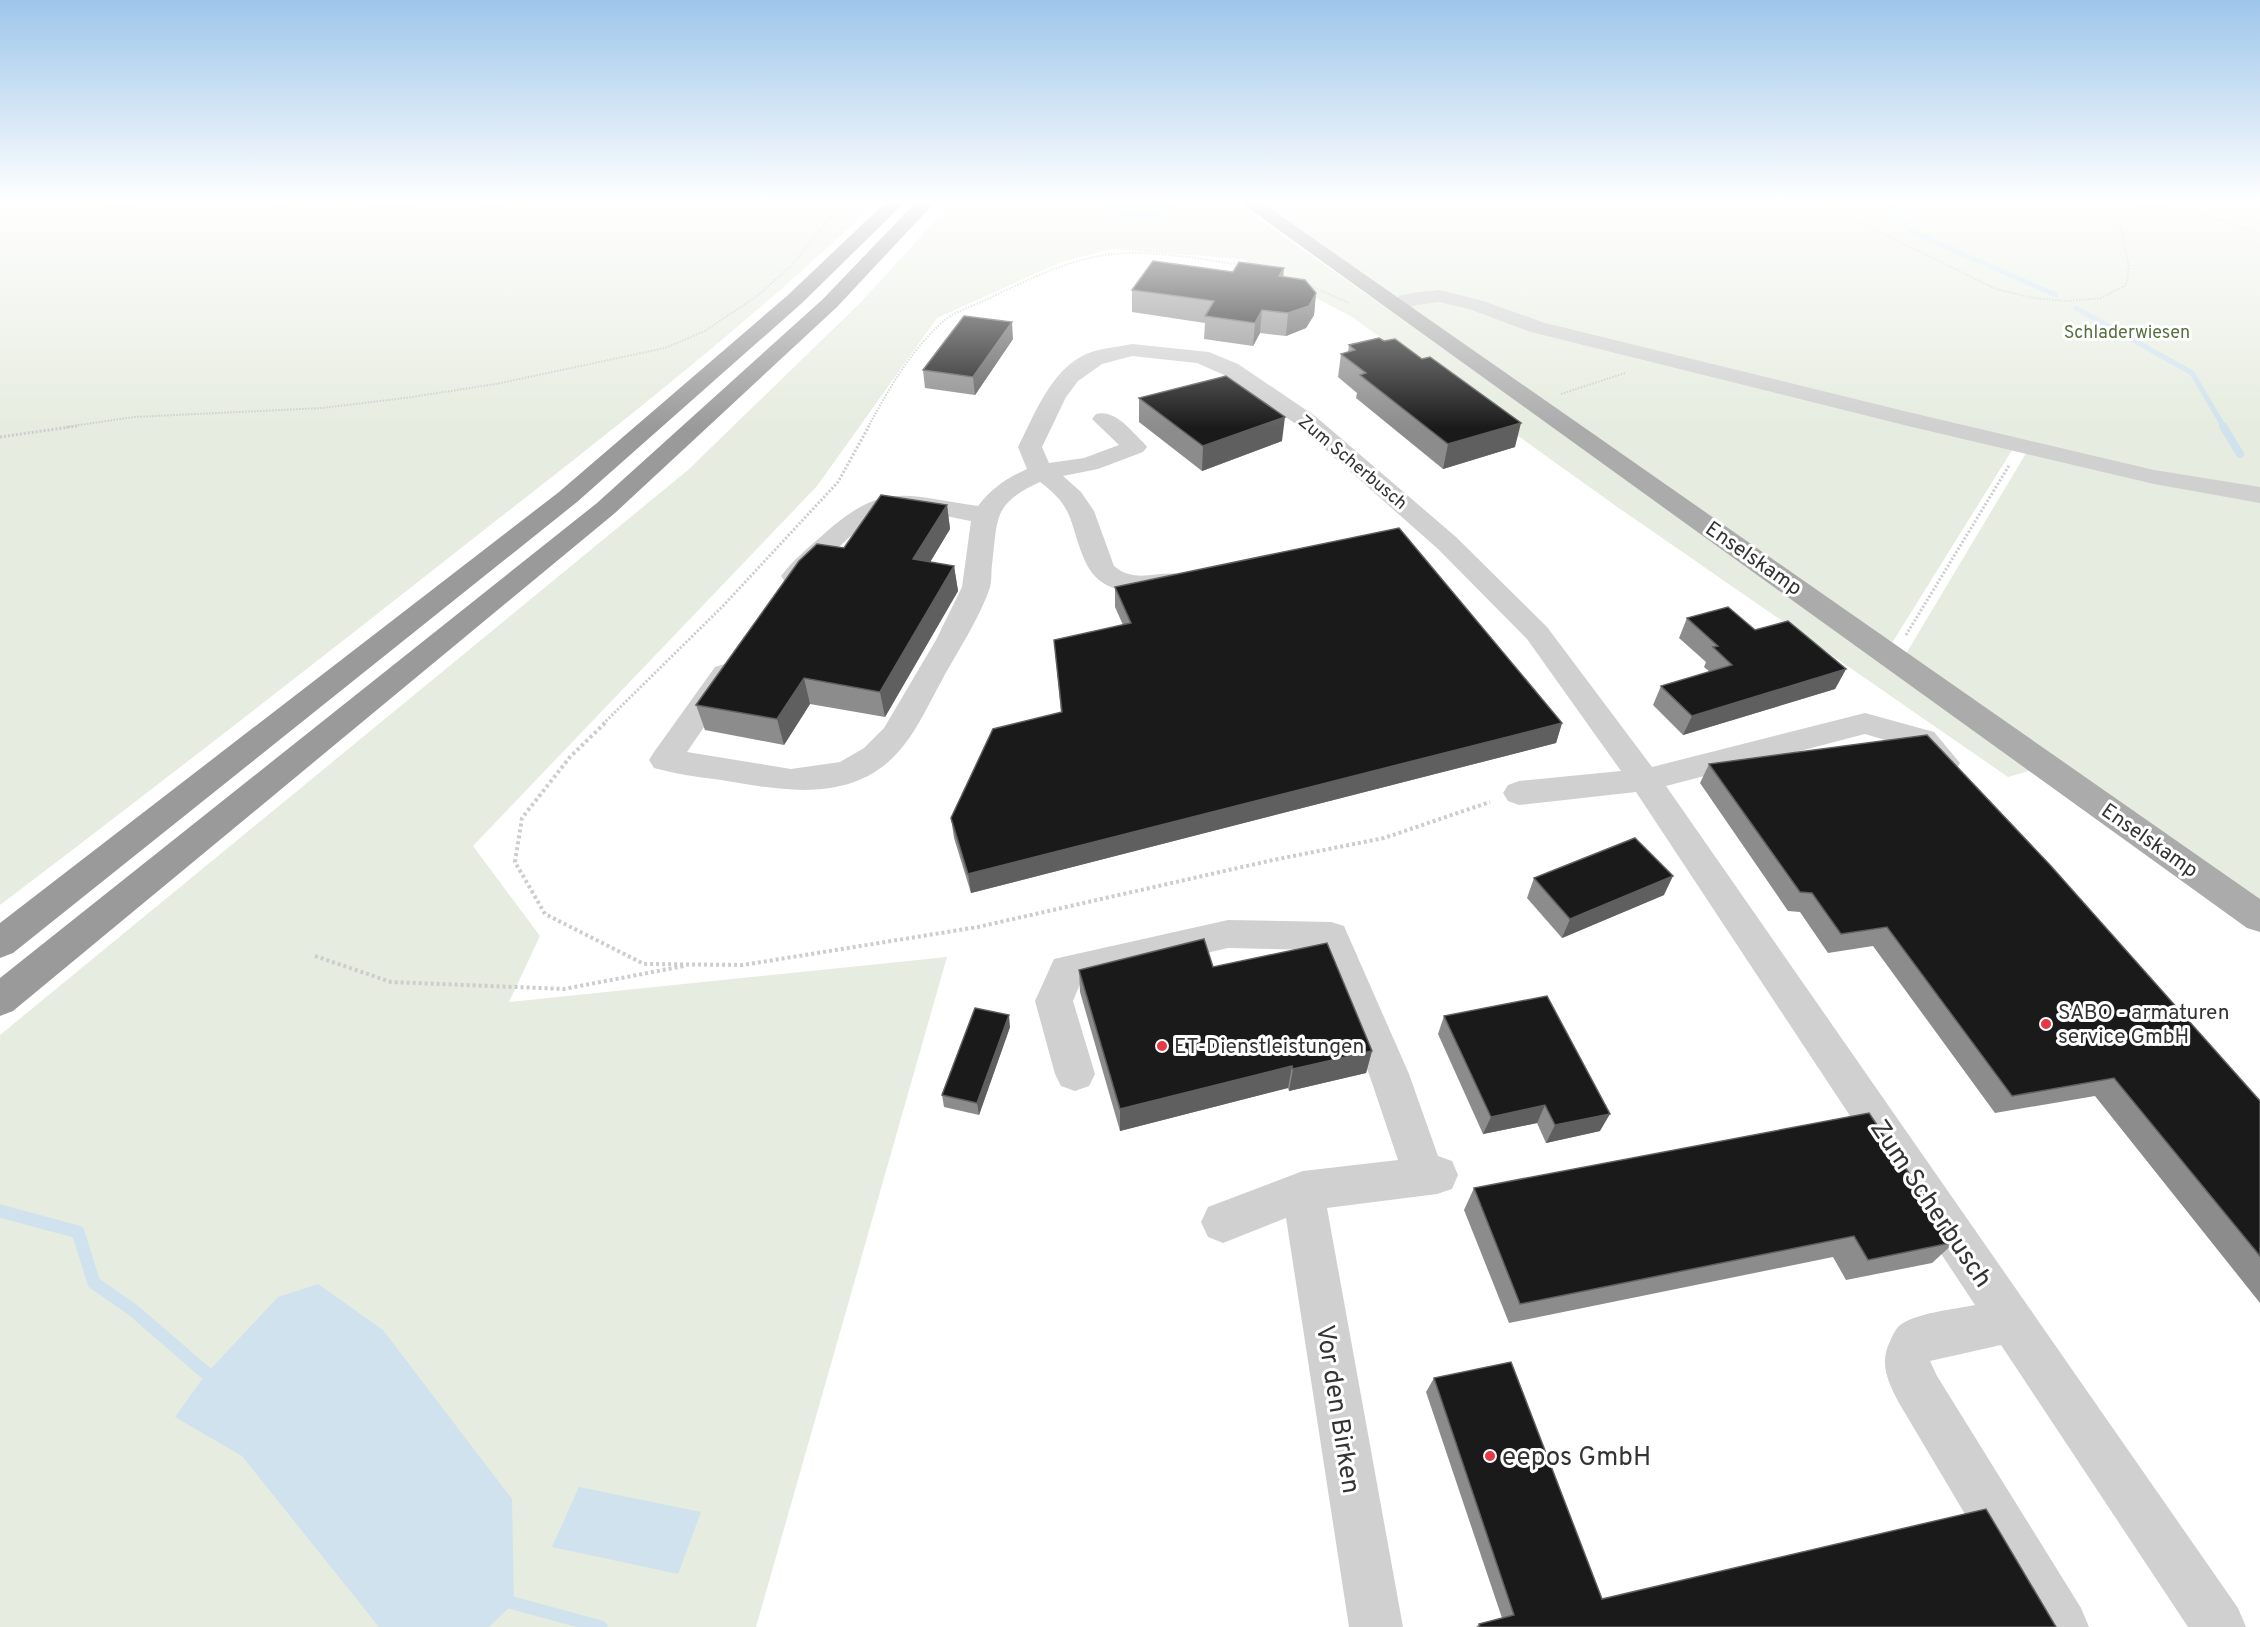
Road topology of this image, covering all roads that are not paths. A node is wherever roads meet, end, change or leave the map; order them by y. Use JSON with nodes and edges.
{"nodes":[{"id":1,"x":819,"y":276,"type":"edge"},
{"id":2,"x":856,"y":276,"type":"edge"},
{"id":3,"x":1354,"y":276,"type":"edge"},
{"id":4,"x":1396,"y":305,"type":"junction"},
{"id":5,"x":1104,"y":419,"type":"dead end"},
{"id":6,"x":1041,"y":472,"type":"junction"},
{"id":7,"x":2260,"y":495,"type":"edge"},
{"id":8,"x":985,"y":515,"type":"junction"},
{"id":9,"x":1200,"y":576,"type":"edge"},
{"id":10,"x":780,"y":597,"type":"edge"},
{"id":11,"x":740,"y":652,"type":"edge"},
{"id":12,"x":1645,"y":780,"type":"junction"},
{"id":13,"x":1962,"y":782,"type":"edge"},
{"id":14,"x":1519,"y":793,"type":"dead end"},
{"id":15,"x":2260,"y":918,"type":"edge"},
{"id":16,"x":0,"y":943,"type":"edge"},
{"id":17,"x":0,"y":1000,"type":"edge"},
{"id":18,"x":1075,"y":1074,"type":"dead end"},
{"id":19,"x":1303,"y":1191,"type":"junction"},
{"id":20,"x":1222,"y":1222,"type":"dead end"},
{"id":21,"x":2011,"y":1320,"type":"junction"},
{"id":22,"x":1376,"y":1627,"type":"edge"},
{"id":23,"x":2062,"y":1627,"type":"edge"},
{"id":24,"x":2219,"y":1627,"type":"edge"}],
"edges":[{"from":1,"to":16,"type":"highway"},
{"from":2,"to":17,"type":"highway"},
{"from":3,"to":4,"type":"main road","name":"Enselskamp"},
{"from":4,"to":7,"type":"street"},
{"from":4,"to":15,"type":"main road","name":"Enselskamp"},
{"from":5,"to":6,"type":"street"},
{"from":6,"to":8,"type":"street"},
{"from":6,"to":9,"type":"street"},
{"from":6,"to":12,"type":"street","name":"Zum Scherbusch"},
{"from":8,"to":10,"type":"street"},
{"from":8,"to":11,"type":"street"},
{"from":12,"to":13,"type":"street"},
{"from":12,"to":14,"type":"street"},
{"from":12,"to":21,"type":"street","name":"Zum Scherbusch"},
{"from":18,"to":19,"type":"street"},
{"from":19,"to":20,"type":"street"},
{"from":19,"to":22,"type":"street","name":"Vor den Birken"},
{"from":21,"to":23,"type":"street"},
{"from":21,"to":24,"type":"street","name":"Zum Scherbusch"}]}
